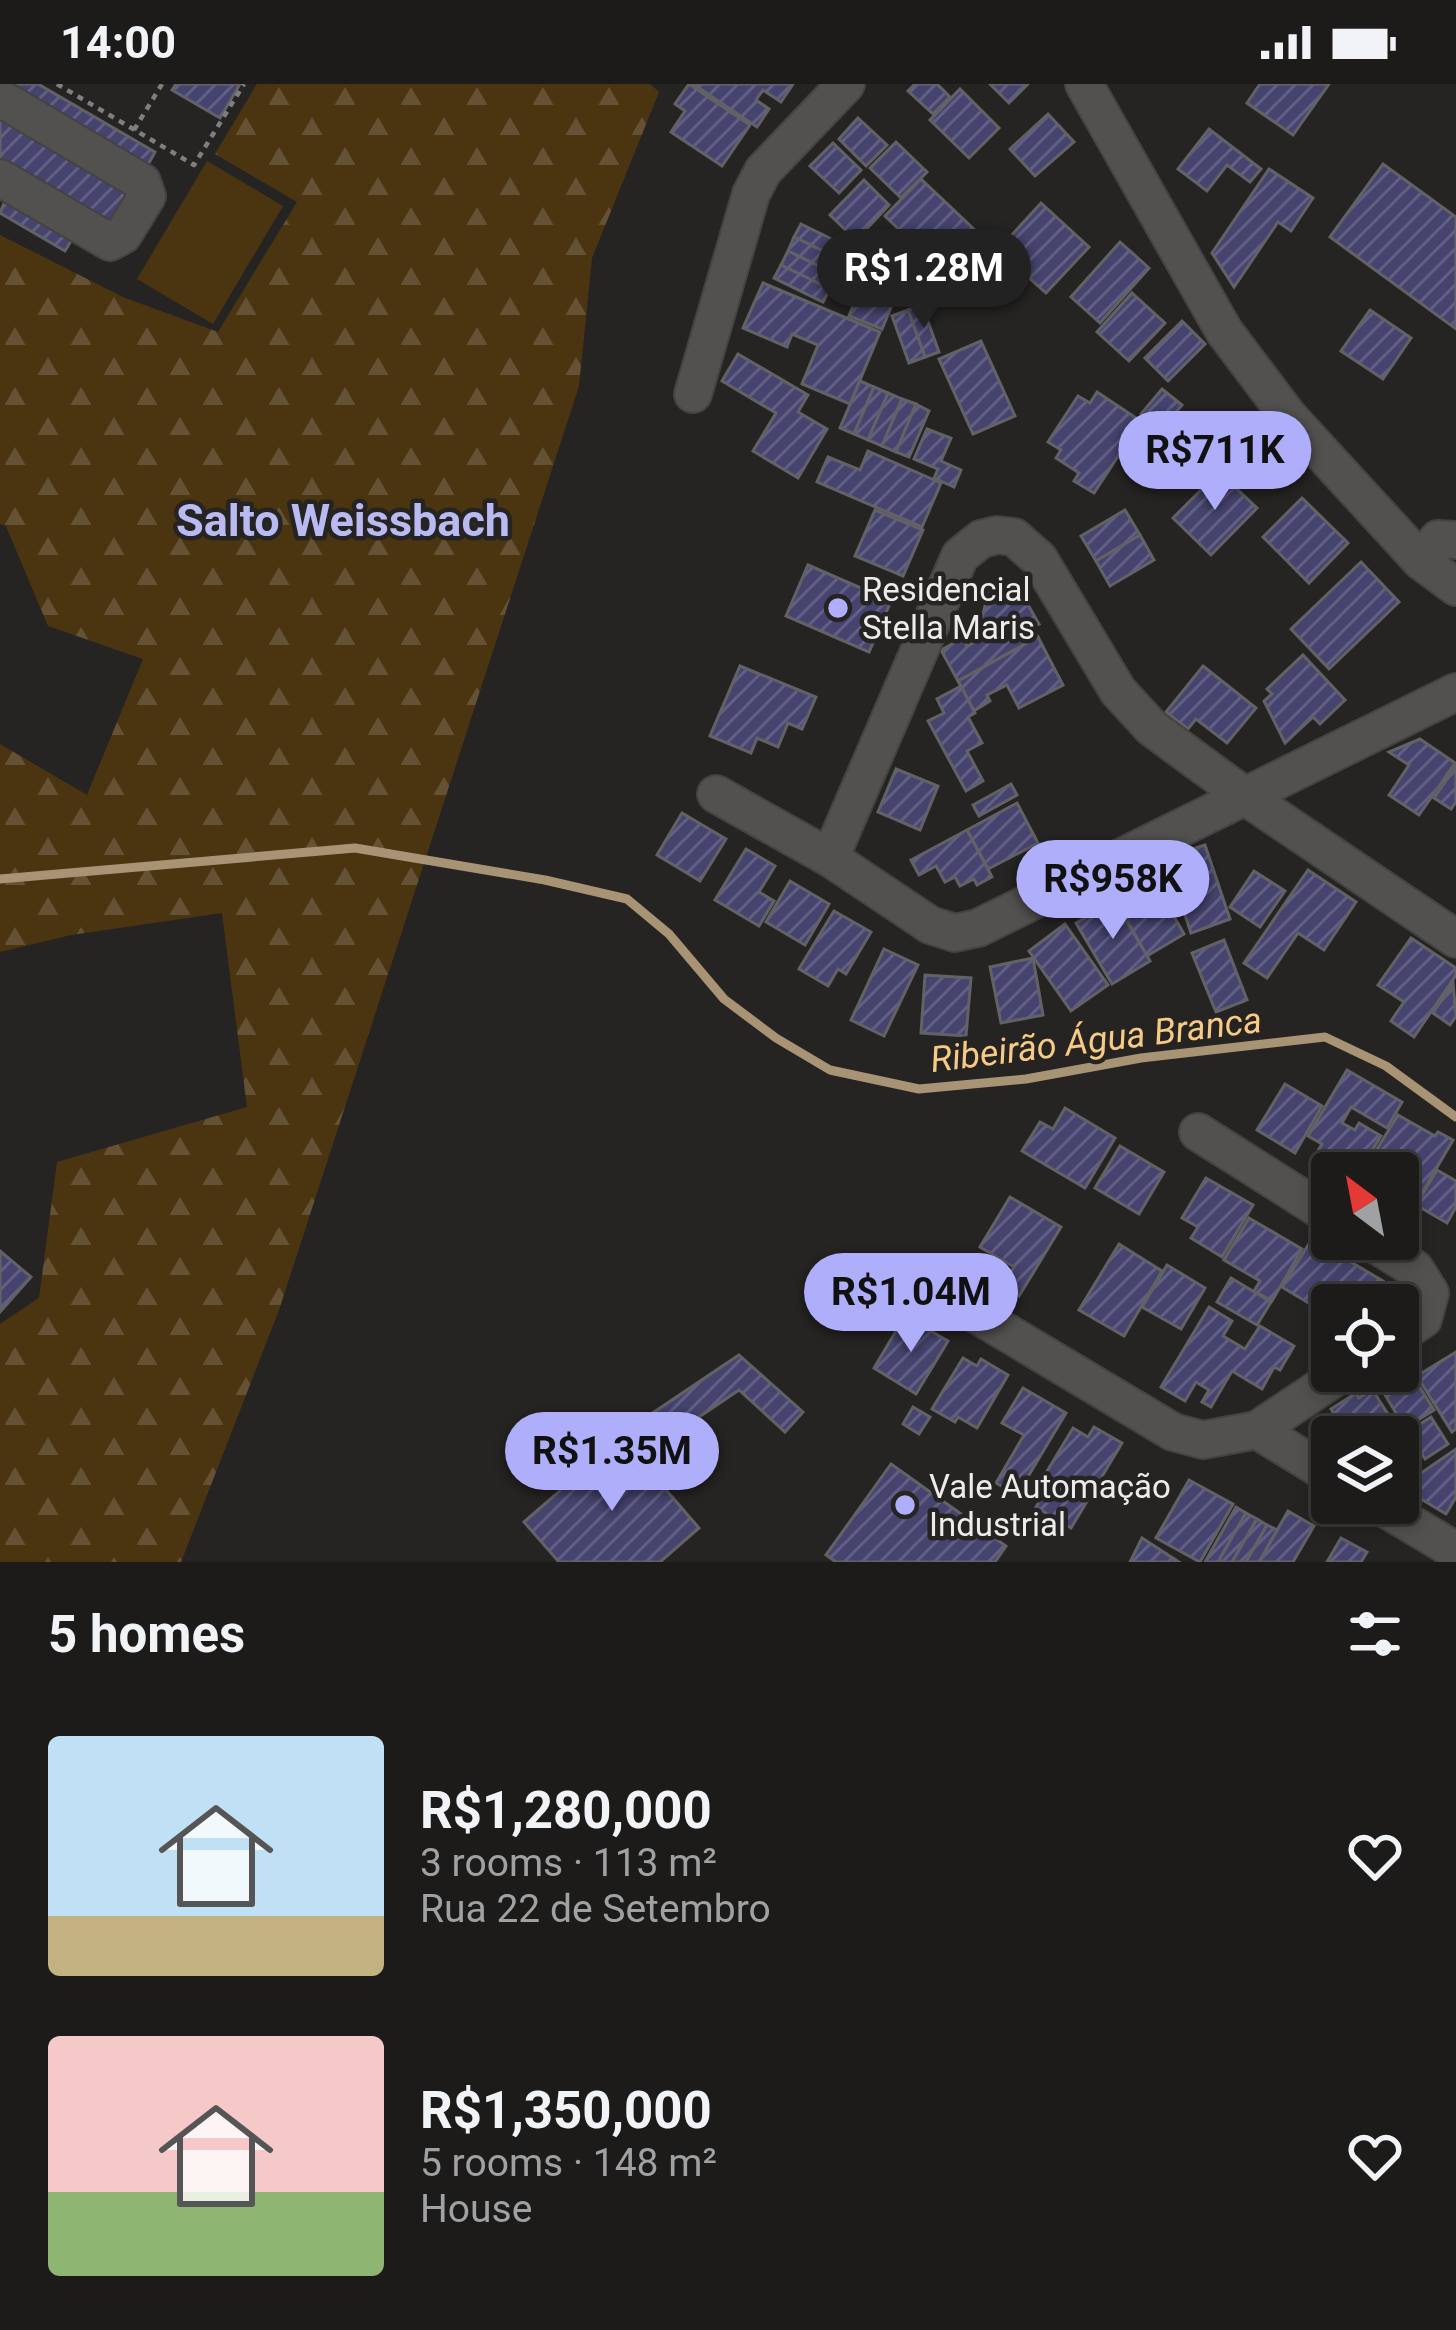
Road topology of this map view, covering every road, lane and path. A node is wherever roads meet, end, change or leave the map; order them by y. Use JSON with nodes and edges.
{"nodes":[{"id":1,"x":57,"y":84,"type":"edge"},
{"id":2,"x":162,"y":84,"type":"edge"},
{"id":3,"x":244,"y":84,"type":"edge"},
{"id":4,"x":846,"y":84,"type":"edge"},
{"id":5,"x":1084,"y":84,"type":"edge"},
{"id":6,"x":69,"y":87,"type":"edge"},
{"id":7,"x":0,"y":98,"type":"edge"},
{"id":8,"x":134,"y":130,"type":"junction"},
{"id":9,"x":0,"y":178,"type":"edge"},
{"id":10,"x":693,"y":394,"type":"dead end"},
{"id":11,"x":1456,"y":540,"type":"edge"},
{"id":12,"x":1421,"y":561,"type":"junction"},
{"id":13,"x":1456,"y":587,"type":"edge"},
{"id":14,"x":1456,"y":692,"type":"edge"},
{"id":15,"x":716,"y":794,"type":"dead end"},
{"id":16,"x":1246,"y":797,"type":"junction"},
{"id":17,"x":830,"y":858,"type":"junction"},
{"id":18,"x":1456,"y":939,"type":"edge"},
{"id":19,"x":1198,"y":1132,"type":"dead end"},
{"id":20,"x":1311,"y":1203,"type":"edge"},
{"id":21,"x":1401,"y":1260,"type":"edge"},
{"id":22,"x":950,"y":1298,"type":"dead end"},
{"id":23,"x":1419,"y":1322,"type":"edge"},
{"id":24,"x":1314,"y":1392,"type":"edge"},
{"id":25,"x":1257,"y":1430,"type":"junction"},
{"id":26,"x":1311,"y":1463,"type":"edge"},
{"id":27,"x":1410,"y":1524,"type":"edge"},
{"id":28,"x":1456,"y":1552,"type":"edge"}],
"edges":[{"from":1,"to":6,"type":"path"},
{"from":2,"to":8,"type":"path"},
{"from":3,"to":8,"type":"path"},
{"from":4,"to":10,"type":"street"},
{"from":5,"to":12,"type":"street"},
{"from":6,"to":8,"type":"path"},
{"from":7,"to":9,"type":"street"},
{"from":11,"to":12,"type":"street"},
{"from":12,"to":13,"type":"street"},
{"from":14,"to":16,"type":"street"},
{"from":15,"to":17,"type":"street"},
{"from":16,"to":17,"type":"street"},
{"from":16,"to":17,"type":"street"},
{"from":16,"to":18,"type":"street"},
{"from":19,"to":20,"type":"street"},
{"from":21,"to":23,"type":"street"},
{"from":22,"to":25,"type":"street"},
{"from":24,"to":25,"type":"street"},
{"from":25,"to":26,"type":"street"},
{"from":27,"to":28,"type":"street"}]}
